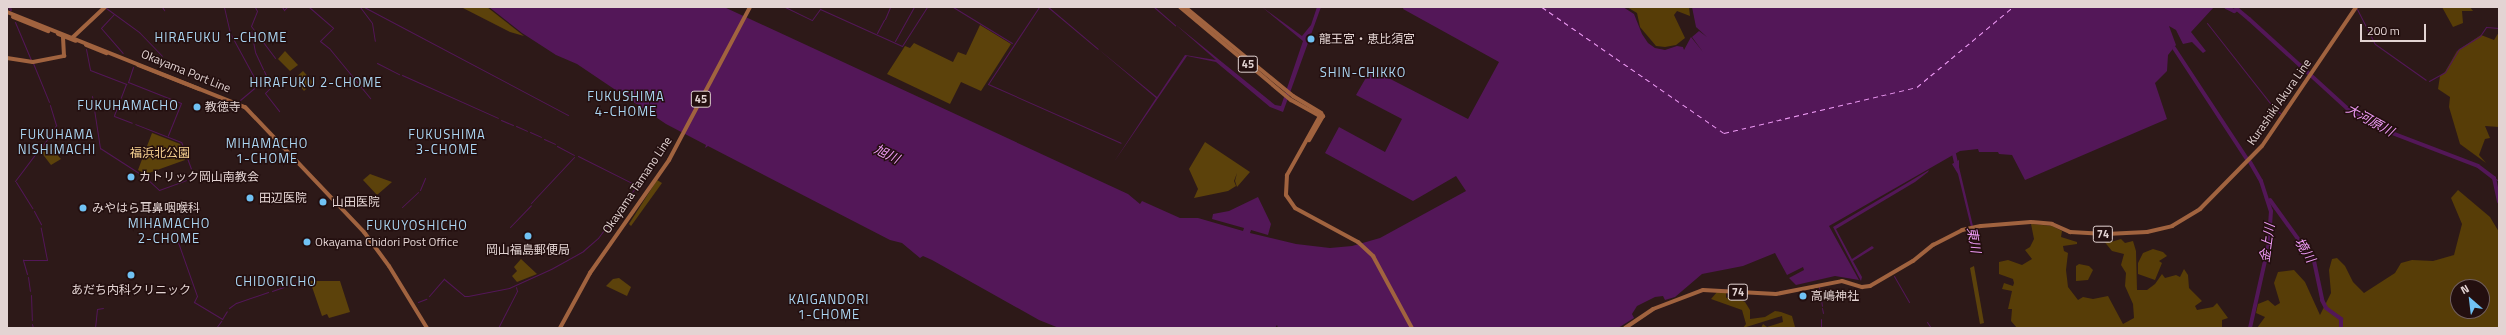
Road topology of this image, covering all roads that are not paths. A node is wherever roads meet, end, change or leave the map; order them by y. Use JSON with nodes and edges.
{"nodes":[{"id":1,"x":105,"y":7,"type":"edge"},
{"id":2,"x":750,"y":7,"type":"edge"},
{"id":3,"x":1180,"y":7,"type":"edge"},
{"id":4,"x":1185,"y":7,"type":"edge"},
{"id":5,"x":2356,"y":7,"type":"edge"},
{"id":6,"x":7,"y":13,"type":"edge"},
{"id":7,"x":63,"y":35,"type":"junction"},
{"id":8,"x":72,"y":38,"type":"junction"},
{"id":9,"x":7,"y":58,"type":"edge"},
{"id":10,"x":1298,"y":210,"type":"junction"},
{"id":11,"x":426,"y":328,"type":"edge"},
{"id":12,"x":560,"y":328,"type":"edge"},
{"id":13,"x":1412,"y":328,"type":"edge"},
{"id":14,"x":1625,"y":328,"type":"edge"}],
"edges":[{"from":1,"to":8,"type":"main road"},
{"from":2,"to":12,"type":"main road","name":"Okayama Tamano Line","number":"45"},
{"from":3,"to":10,"type":"main road","number":"45"},
{"from":4,"to":10,"type":"main road","number":"45"},
{"from":5,"to":14,"type":"main road","name":"Kurashiki Akura Line","number":"74"},
{"from":6,"to":7,"type":"main road","name":"Okayama Port Line"},
{"from":7,"to":8,"type":"main road","name":"Okayama Port Line"},
{"from":7,"to":9,"type":"main road"},
{"from":8,"to":11,"type":"main road","name":"Okayama Port Line"},
{"from":10,"to":13,"type":"main road","number":"45"}]}
